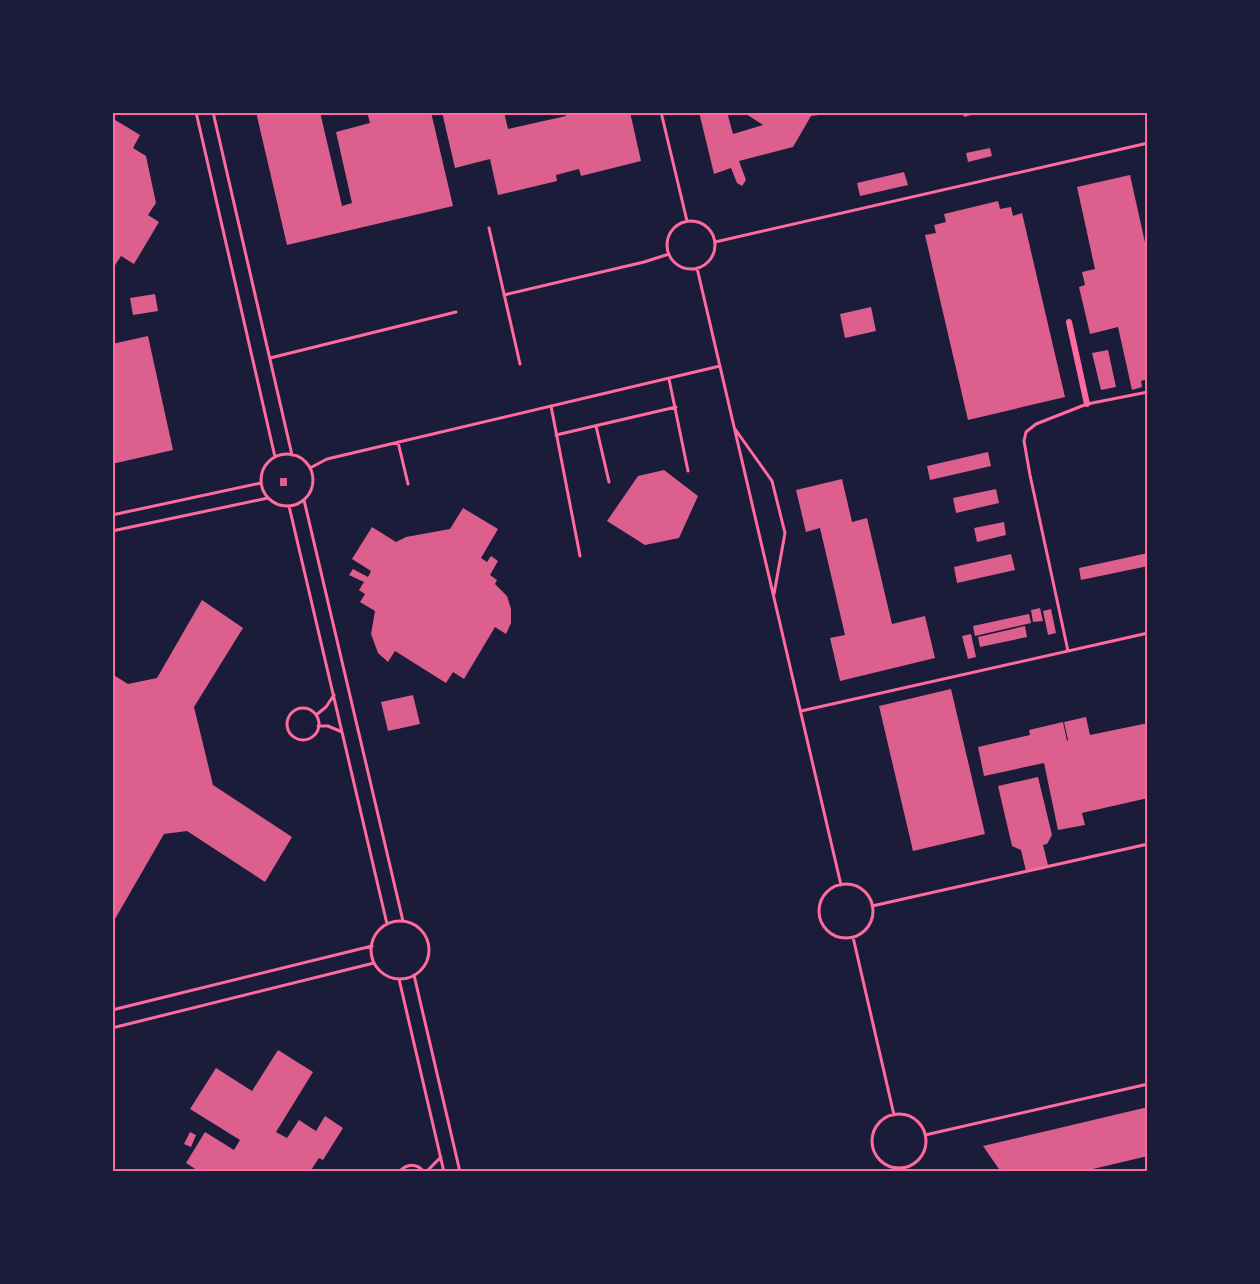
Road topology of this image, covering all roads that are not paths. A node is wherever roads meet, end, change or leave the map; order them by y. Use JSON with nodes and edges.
{"nodes":[{"id":1,"x":196,"y":112,"type":"edge"},
{"id":2,"x":213,"y":112,"type":"edge"},
{"id":3,"x":661,"y":112,"type":"edge"},
{"id":4,"x":1148,"y":143,"type":"edge"},
{"id":5,"x":687,"y":221,"type":"junction"},
{"id":6,"x":489,"y":228,"type":"dead end"},
{"id":7,"x":715,"y":242,"type":"junction"},
{"id":8,"x":669,"y":254,"type":"junction"},
{"id":9,"x":698,"y":268,"type":"junction"},
{"id":10,"x":504,"y":295,"type":"junction"},
{"id":11,"x":456,"y":312,"type":"dead end"},
{"id":12,"x":1069,"y":322,"type":"dead end"},
{"id":13,"x":270,"y":358,"type":"junction"},
{"id":14,"x":520,"y":364,"type":"dead end"},
{"id":15,"x":720,"y":366,"type":"junction"},
{"id":16,"x":669,"y":379,"type":"junction"},
{"id":17,"x":1148,"y":392,"type":"edge"},
{"id":18,"x":1087,"y":404,"type":"junction"},
{"id":19,"x":551,"y":406,"type":"junction"},
{"id":20,"x":676,"y":407,"type":"junction"},
{"id":21,"x":596,"y":426,"type":"junction"},
{"id":22,"x":734,"y":427,"type":"junction"},
{"id":23,"x":556,"y":435,"type":"junction"},
{"id":24,"x":398,"y":442,"type":"junction"},
{"id":25,"x":292,"y":455,"type":"junction"},
{"id":26,"x":275,"y":457,"type":"junction"},
{"id":27,"x":310,"y":468,"type":"junction"},
{"id":28,"x":688,"y":471,"type":"dead end"},
{"id":29,"x":609,"y":482,"type":"dead end"},
{"id":30,"x":261,"y":483,"type":"junction"},
{"id":31,"x":408,"y":484,"type":"dead end"},
{"id":32,"x":268,"y":498,"type":"junction"},
{"id":33,"x":304,"y":500,"type":"junction"},
{"id":34,"x":289,"y":506,"type":"junction"},
{"id":35,"x":112,"y":515,"type":"edge"},
{"id":36,"x":112,"y":531,"type":"edge"},
{"id":37,"x":580,"y":556,"type":"dead end"},
{"id":38,"x":774,"y":597,"type":"junction"},
{"id":39,"x":1148,"y":633,"type":"edge"},
{"id":40,"x":1068,"y":651,"type":"junction"},
{"id":41,"x":334,"y":695,"type":"junction"},
{"id":42,"x":800,"y":711,"type":"junction"},
{"id":43,"x":316,"y":715,"type":"junction"},
{"id":44,"x":318,"y":726,"type":"junction"},
{"id":45,"x":342,"y":732,"type":"junction"},
{"id":46,"x":1148,"y":844,"type":"edge"},
{"id":47,"x":840,"y":885,"type":"junction"},
{"id":48,"x":872,"y":906,"type":"junction"},
{"id":49,"x":403,"y":921,"type":"junction"},
{"id":50,"x":387,"y":924,"type":"junction"},
{"id":51,"x":853,"y":938,"type":"junction"},
{"id":52,"x":372,"y":946,"type":"junction"},
{"id":53,"x":374,"y":963,"type":"junction"},
{"id":54,"x":414,"y":975,"type":"junction"},
{"id":55,"x":399,"y":979,"type":"junction"},
{"id":56,"x":112,"y":1010,"type":"edge"},
{"id":57,"x":112,"y":1028,"type":"edge"},
{"id":58,"x":1148,"y":1084,"type":"edge"},
{"id":59,"x":894,"y":1115,"type":"junction"},
{"id":60,"x":926,"y":1135,"type":"junction"},
{"id":61,"x":441,"y":1157,"type":"junction"},
{"id":62,"x":906,"y":1170,"type":"edge"},
{"id":63,"x":399,"y":1172,"type":"edge"},
{"id":64,"x":425,"y":1172,"type":"edge"},
{"id":65,"x":444,"y":1172,"type":"edge"},
{"id":66,"x":460,"y":1172,"type":"edge"}],
"edges":[{"from":1,"to":26,"type":"lane"},
{"from":2,"to":13,"type":"lane"},
{"from":3,"to":5,"type":"lane"},
{"from":4,"to":7,"type":"lane"},
{"from":5,"to":7,"type":"lane"},
{"from":5,"to":8,"type":"lane"},
{"from":6,"to":10,"type":"lane"},
{"from":7,"to":9,"type":"lane"},
{"from":8,"to":9,"type":"lane"},
{"from":8,"to":10,"type":"lane"},
{"from":9,"to":15,"type":"lane"},
{"from":10,"to":14,"type":"lane"},
{"from":11,"to":13,"type":"lane"},
{"from":12,"to":18,"type":"street"},
{"from":13,"to":25,"type":"lane"},
{"from":15,"to":16,"type":"lane"},
{"from":15,"to":22,"type":"lane"},
{"from":16,"to":19,"type":"lane"},
{"from":16,"to":20,"type":"lane"},
{"from":17,"to":18,"type":"lane"},
{"from":18,"to":40,"type":"lane"},
{"from":19,"to":23,"type":"lane"},
{"from":19,"to":24,"type":"lane"},
{"from":20,"to":21,"type":"lane"},
{"from":20,"to":28,"type":"lane"},
{"from":21,"to":23,"type":"lane"},
{"from":21,"to":29,"type":"lane"},
{"from":22,"to":38,"type":"lane"},
{"from":22,"to":38,"type":"lane"},
{"from":23,"to":37,"type":"lane"},
{"from":24,"to":27,"type":"lane"},
{"from":24,"to":31,"type":"lane"},
{"from":25,"to":26,"type":"lane"},
{"from":25,"to":27,"type":"lane"},
{"from":26,"to":30,"type":"lane"},
{"from":27,"to":33,"type":"lane"},
{"from":30,"to":32,"type":"lane"},
{"from":30,"to":35,"type":"lane"},
{"from":32,"to":34,"type":"lane"},
{"from":32,"to":36,"type":"lane"},
{"from":33,"to":34,"type":"lane"},
{"from":33,"to":49,"type":"lane"},
{"from":34,"to":41,"type":"lane"},
{"from":38,"to":42,"type":"lane"},
{"from":39,"to":40,"type":"lane"},
{"from":40,"to":42,"type":"lane"},
{"from":41,"to":43,"type":"lane"},
{"from":41,"to":45,"type":"lane"},
{"from":42,"to":47,"type":"lane"},
{"from":43,"to":44,"type":"lane"},
{"from":43,"to":44,"type":"lane"},
{"from":44,"to":45,"type":"lane"},
{"from":45,"to":50,"type":"lane"},
{"from":46,"to":48,"type":"lane"},
{"from":47,"to":48,"type":"lane"},
{"from":47,"to":51,"type":"lane"},
{"from":48,"to":51,"type":"lane"},
{"from":49,"to":50,"type":"lane"},
{"from":49,"to":54,"type":"lane"},
{"from":50,"to":52,"type":"lane"},
{"from":51,"to":59,"type":"lane"},
{"from":52,"to":53,"type":"lane"},
{"from":52,"to":56,"type":"lane"},
{"from":53,"to":55,"type":"lane"},
{"from":53,"to":57,"type":"lane"},
{"from":54,"to":55,"type":"lane"},
{"from":54,"to":66,"type":"lane"},
{"from":55,"to":61,"type":"lane"},
{"from":58,"to":60,"type":"lane"},
{"from":59,"to":60,"type":"lane"},
{"from":59,"to":62,"type":"lane"},
{"from":60,"to":62,"type":"lane"},
{"from":61,"to":64,"type":"lane"},
{"from":61,"to":65,"type":"lane"},
{"from":63,"to":64,"type":"lane"}]}
